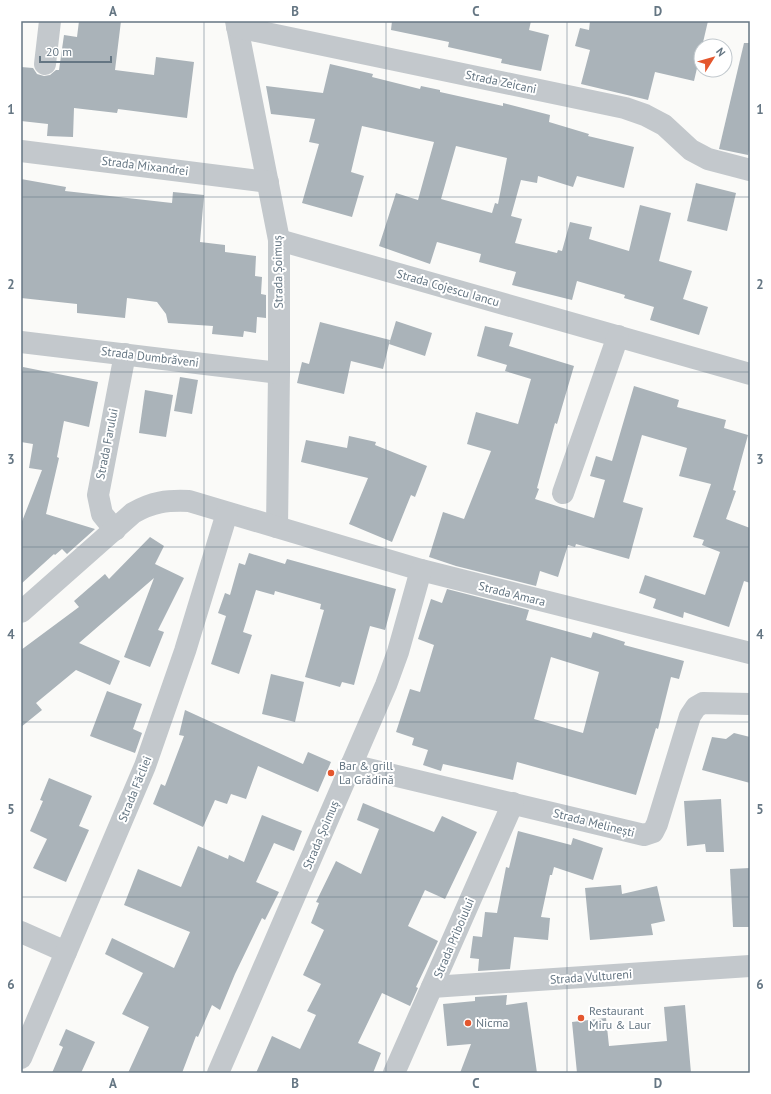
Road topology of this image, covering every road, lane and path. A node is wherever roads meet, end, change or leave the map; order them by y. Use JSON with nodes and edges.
{"nodes":[{"id":1,"x":50,"y":21,"type":"edge"},
{"id":2,"x":237,"y":24,"type":"edge"},
{"id":3,"x":45,"y":64,"type":"dead end"},
{"id":4,"x":21,"y":150,"type":"edge"},
{"id":5,"x":750,"y":170,"type":"edge"},
{"id":6,"x":268,"y":182,"type":"junction"},
{"id":7,"x":278,"y":240,"type":"junction"},
{"id":8,"x":618,"y":336,"type":"junction"},
{"id":9,"x":21,"y":342,"type":"edge"},
{"id":10,"x":126,"y":354,"type":"junction"},
{"id":11,"x":279,"y":373,"type":"junction"},
{"id":12,"x":750,"y":374,"type":"edge"},
{"id":13,"x":563,"y":493,"type":"dead end"},
{"id":14,"x":227,"y":513,"type":"junction"},
{"id":15,"x":277,"y":528,"type":"junction"},
{"id":16,"x":114,"y":530,"type":"junction"},
{"id":17,"x":421,"y":570,"type":"junction"},
{"id":18,"x":21,"y":612,"type":"edge"},
{"id":19,"x":750,"y":653,"type":"edge"},
{"id":20,"x":750,"y":704,"type":"edge"},
{"id":21,"x":351,"y":765,"type":"junction"},
{"id":22,"x":513,"y":803,"type":"junction"},
{"id":23,"x":21,"y":932,"type":"edge"},
{"id":24,"x":66,"y":952,"type":"junction"},
{"id":25,"x":750,"y":966,"type":"edge"},
{"id":26,"x":432,"y":987,"type":"junction"},
{"id":27,"x":21,"y":1058,"type":"edge"},
{"id":28,"x":218,"y":1073,"type":"edge"},
{"id":29,"x":394,"y":1073,"type":"edge"}],
"edges":[{"from":1,"to":3,"type":"street"},
{"from":2,"to":5,"type":"street","name":"Strada Zeicani"},
{"from":2,"to":6,"type":"street","name":"Strada Șoimuș"},
{"from":4,"to":6,"type":"street","name":"Strada Mixandrei"},
{"from":6,"to":7,"type":"street","name":"Strada Șoimuș"},
{"from":7,"to":8,"type":"street","name":"Strada Cojescu Iancu"},
{"from":7,"to":11,"type":"street","name":"Strada Șoimuș"},
{"from":8,"to":12,"type":"street","name":"Strada Cojescu Iancu"},
{"from":8,"to":13,"type":"street"},
{"from":9,"to":10,"type":"street","name":"Strada Dumbrăveni"},
{"from":10,"to":11,"type":"street","name":"Strada Dumbrăveni"},
{"from":10,"to":16,"type":"street","name":"Strada Farului"},
{"from":11,"to":15,"type":"street","name":"Strada Șoimuș"},
{"from":14,"to":15,"type":"street"},
{"from":14,"to":16,"type":"street"},
{"from":14,"to":24,"type":"street","name":"Strada Făcliei"},
{"from":15,"to":17,"type":"street","name":"Strada Amara"},
{"from":16,"to":18,"type":"street"},
{"from":17,"to":19,"type":"street","name":"Strada Amara"},
{"from":17,"to":21,"type":"street","name":"Strada Șoimuș"},
{"from":20,"to":22,"type":"street","name":"Strada Melinești"},
{"from":21,"to":22,"type":"street","name":"Strada Melinești"},
{"from":21,"to":28,"type":"street","name":"Strada Șoimuș"},
{"from":22,"to":26,"type":"street","name":"Strada Priboiului"},
{"from":23,"to":24,"type":"street"},
{"from":24,"to":27,"type":"street","name":"Strada Făcliei"},
{"from":25,"to":26,"type":"street","name":"Strada Vultureni"},
{"from":26,"to":29,"type":"street","name":"Strada Priboiului"}]}
